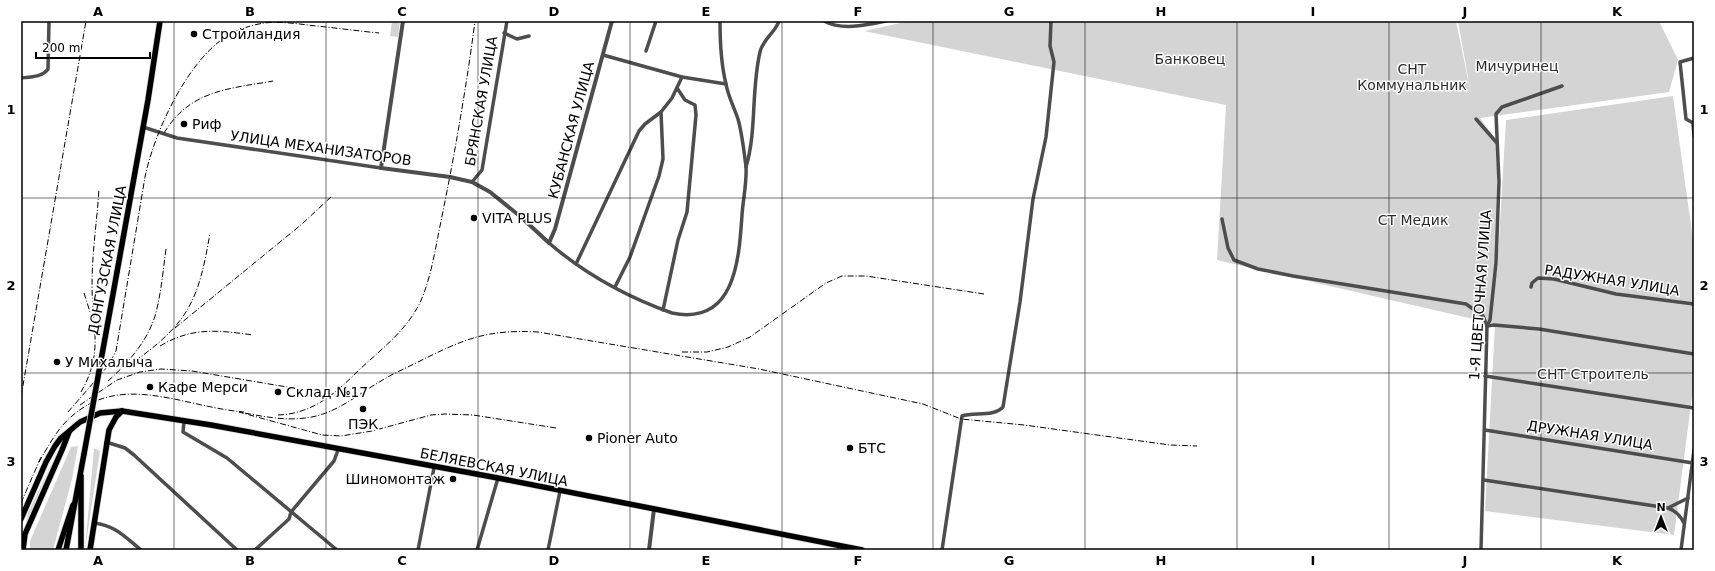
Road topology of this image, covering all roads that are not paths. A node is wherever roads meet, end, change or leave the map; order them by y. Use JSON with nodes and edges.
{"nodes":[{"id":1,"x":49,"y":21,"type":"edge"},
{"id":2,"x":160,"y":21,"type":"edge"},
{"id":3,"x":404,"y":21,"type":"edge"},
{"id":4,"x":507,"y":21,"type":"edge"},
{"id":5,"x":612,"y":21,"type":"edge"},
{"id":6,"x":656,"y":21,"type":"edge"},
{"id":7,"x":720,"y":21,"type":"edge"},
{"id":8,"x":779,"y":21,"type":"edge"},
{"id":9,"x":824,"y":21,"type":"edge"},
{"id":10,"x":886,"y":21,"type":"edge"},
{"id":11,"x":1051,"y":21,"type":"edge"},
{"id":12,"x":504,"y":33,"type":"junction"},
{"id":13,"x":529,"y":36,"type":"dead end"},
{"id":14,"x":646,"y":51,"type":"dead end"},
{"id":15,"x":603,"y":55,"type":"junction"},
{"id":16,"x":1694,"y":58,"type":"edge"},
{"id":17,"x":682,"y":77,"type":"junction"},
{"id":18,"x":21,"y":78,"type":"edge"},
{"id":19,"x":726,"y":84,"type":"junction"},
{"id":20,"x":1562,"y":86,"type":"dead end"},
{"id":21,"x":677,"y":88,"type":"junction"},
{"id":22,"x":661,"y":112,"type":"junction"},
{"id":23,"x":1694,"y":117,"type":"edge"},
{"id":24,"x":1476,"y":119,"type":"dead end"},
{"id":25,"x":1693,"y":123,"type":"junction"},
{"id":26,"x":143,"y":127,"type":"junction"},
{"id":27,"x":1694,"y":136,"type":"edge"},
{"id":28,"x":1498,"y":144,"type":"junction"},
{"id":29,"x":381,"y":168,"type":"junction"},
{"id":30,"x":746,"y":168,"type":"junction"},
{"id":31,"x":472,"y":182,"type":"junction"},
{"id":32,"x":1222,"y":219,"type":"dead end"},
{"id":33,"x":549,"y":243,"type":"junction"},
{"id":34,"x":576,"y":264,"type":"junction"},
{"id":35,"x":1531,"y":287,"type":"dead end"},
{"id":36,"x":615,"y":288,"type":"junction"},
{"id":37,"x":1694,"y":304,"type":"edge"},
{"id":38,"x":663,"y":310,"type":"junction"},
{"id":39,"x":1487,"y":326,"type":"junction"},
{"id":40,"x":1694,"y":354,"type":"edge"},
{"id":41,"x":1485,"y":376,"type":"junction"},
{"id":42,"x":1694,"y":408,"type":"edge"},
{"id":43,"x":122,"y":411,"type":"junction"},
{"id":44,"x":184,"y":420,"type":"junction"},
{"id":45,"x":1485,"y":430,"type":"junction"},
{"id":46,"x":69,"y":432,"type":"junction"},
{"id":47,"x":106,"y":442,"type":"junction"},
{"id":48,"x":338,"y":450,"type":"junction"},
{"id":49,"x":1694,"y":450,"type":"edge"},
{"id":50,"x":1693,"y":462,"type":"junction"},
{"id":51,"x":81,"y":468,"type":"junction"},
{"id":52,"x":434,"y":468,"type":"junction"},
{"id":53,"x":498,"y":478,"type":"junction"},
{"id":54,"x":1484,"y":480,"type":"junction"},
{"id":55,"x":560,"y":491,"type":"junction"},
{"id":56,"x":1694,"y":496,"type":"edge"},
{"id":57,"x":1688,"y":497,"type":"junction"},
{"id":58,"x":74,"y":501,"type":"junction"},
{"id":59,"x":1668,"y":508,"type":"junction"},
{"id":60,"x":654,"y":509,"type":"junction"},
{"id":61,"x":291,"y":512,"type":"junction"},
{"id":62,"x":21,"y":519,"type":"edge"},
{"id":63,"x":94,"y":523,"type":"junction"},
{"id":64,"x":1684,"y":523,"type":"junction"},
{"id":65,"x":23,"y":550,"type":"edge"},
{"id":66,"x":58,"y":550,"type":"edge"},
{"id":67,"x":66,"y":550,"type":"edge"},
{"id":68,"x":81,"y":550,"type":"edge"},
{"id":69,"x":90,"y":550,"type":"edge"},
{"id":70,"x":141,"y":550,"type":"edge"},
{"id":71,"x":237,"y":550,"type":"edge"},
{"id":72,"x":255,"y":550,"type":"edge"},
{"id":73,"x":337,"y":550,"type":"edge"},
{"id":74,"x":418,"y":550,"type":"edge"},
{"id":75,"x":477,"y":550,"type":"edge"},
{"id":76,"x":548,"y":550,"type":"edge"},
{"id":77,"x":649,"y":550,"type":"edge"},
{"id":78,"x":862,"y":550,"type":"edge"},
{"id":79,"x":942,"y":550,"type":"edge"},
{"id":80,"x":1481,"y":550,"type":"edge"},
{"id":81,"x":1681,"y":550,"type":"edge"}],
"edges":[{"from":1,"to":18,"type":"street"},
{"from":2,"to":26,"type":"main road","name":"ДОНГУЗСКАЯ УЛИЦА"},
{"from":3,"to":29,"type":"street"},
{"from":4,"to":12,"type":"street","name":"БРЯНСКАЯ УЛИЦА"},
{"from":5,"to":15,"type":"street","name":"КУБАНСКАЯ УЛИЦА"},
{"from":6,"to":14,"type":"street"},
{"from":7,"to":19,"type":"street"},
{"from":8,"to":30,"type":"street"},
{"from":9,"to":10,"type":"street"},
{"from":11,"to":79,"type":"street"},
{"from":12,"to":13,"type":"street"},
{"from":12,"to":31,"type":"street","name":"БРЯНСКАЯ УЛИЦА"},
{"from":15,"to":17,"type":"street"},
{"from":15,"to":33,"type":"street","name":"КУБАНСКАЯ УЛИЦА"},
{"from":16,"to":25,"type":"street"},
{"from":17,"to":19,"type":"street"},
{"from":17,"to":21,"type":"street"},
{"from":19,"to":30,"type":"street"},
{"from":20,"to":28,"type":"street","name":"1-Я ЦВЕТОЧНАЯ УЛИЦА"},
{"from":21,"to":22,"type":"street"},
{"from":21,"to":38,"type":"street"},
{"from":22,"to":34,"type":"street"},
{"from":22,"to":36,"type":"street"},
{"from":23,"to":25,"type":"street"},
{"from":24,"to":28,"type":"street"},
{"from":25,"to":27,"type":"street"},
{"from":26,"to":29,"type":"street","name":"УЛИЦА МЕХАНИЗАТОРОВ"},
{"from":26,"to":51,"type":"main road","name":"ДОНГУЗСКАЯ УЛИЦА","bridge":true},
{"from":28,"to":39,"type":"street","name":"1-Я ЦВЕТОЧНАЯ УЛИЦА"},
{"from":29,"to":31,"type":"street","name":"УЛИЦА МЕХАНИЗАТОРОВ"},
{"from":30,"to":38,"type":"street"},
{"from":31,"to":33,"type":"street","name":"УЛИЦА МЕХАНИЗАТОРОВ"},
{"from":32,"to":39,"type":"street"},
{"from":33,"to":34,"type":"street"},
{"from":34,"to":36,"type":"street"},
{"from":35,"to":37,"type":"street","name":"РАДУЖНАЯ УЛИЦА"},
{"from":36,"to":38,"type":"street"},
{"from":39,"to":40,"type":"street"},
{"from":39,"to":41,"type":"street","name":"1-Я ЦВЕТОЧНАЯ УЛИЦА"},
{"from":41,"to":42,"type":"street"},
{"from":41,"to":45,"type":"street","name":"1-Я ЦВЕТОЧНАЯ УЛИЦА"},
{"from":43,"to":44,"type":"main road","name":"БЕЛЯЕВСКАЯ УЛИЦА"},
{"from":43,"to":46,"type":"main road","name":"БЕЛЯЕВСКАЯ УЛИЦА"},
{"from":43,"to":47,"type":"main road"},
{"from":44,"to":48,"type":"main road","name":"БЕЛЯЕВСКАЯ УЛИЦА"},
{"from":44,"to":61,"type":"street"},
{"from":45,"to":50,"type":"street","name":"ДРУЖНАЯ УЛИЦА"},
{"from":45,"to":54,"type":"street","name":"1-Я ЦВЕТОЧНАЯ УЛИЦА"},
{"from":46,"to":62,"type":"main road","name":"БЕЛЯЕВСКАЯ УЛИЦА"},
{"from":46,"to":65,"type":"main road"},
{"from":47,"to":63,"type":"main road"},
{"from":47,"to":71,"type":"street"},
{"from":48,"to":52,"type":"main road","name":"БЕЛЯЕВСКАЯ УЛИЦА"},
{"from":48,"to":61,"type":"street"},
{"from":49,"to":50,"type":"street"},
{"from":50,"to":57,"type":"street"},
{"from":51,"to":58,"type":"main road","name":"ДОНГУЗСКАЯ УЛИЦА"},
{"from":51,"to":68,"type":"main road"},
{"from":52,"to":53,"type":"main road","name":"БЕЛЯЕВСКАЯ УЛИЦА"},
{"from":52,"to":74,"type":"street"},
{"from":53,"to":55,"type":"main road","name":"БЕЛЯЕВСКАЯ УЛИЦА"},
{"from":53,"to":75,"type":"street"},
{"from":54,"to":59,"type":"street"},
{"from":54,"to":80,"type":"street","name":"1-Я ЦВЕТОЧНАЯ УЛИЦА"},
{"from":55,"to":60,"type":"main road","name":"БЕЛЯЕВСКАЯ УЛИЦА"},
{"from":55,"to":76,"type":"street"},
{"from":56,"to":57,"type":"street"},
{"from":57,"to":59,"type":"street"},
{"from":57,"to":64,"type":"street"},
{"from":58,"to":66,"type":"main road"},
{"from":58,"to":67,"type":"main road","name":"ДОНГУЗСКАЯ УЛИЦА"},
{"from":59,"to":64,"type":"street"},
{"from":60,"to":77,"type":"street"},
{"from":60,"to":78,"type":"main road","name":"БЕЛЯЕВСКАЯ УЛИЦА"},
{"from":61,"to":72,"type":"street"},
{"from":61,"to":73,"type":"street"},
{"from":63,"to":69,"type":"main road"},
{"from":63,"to":70,"type":"street"},
{"from":64,"to":81,"type":"street"}]}
